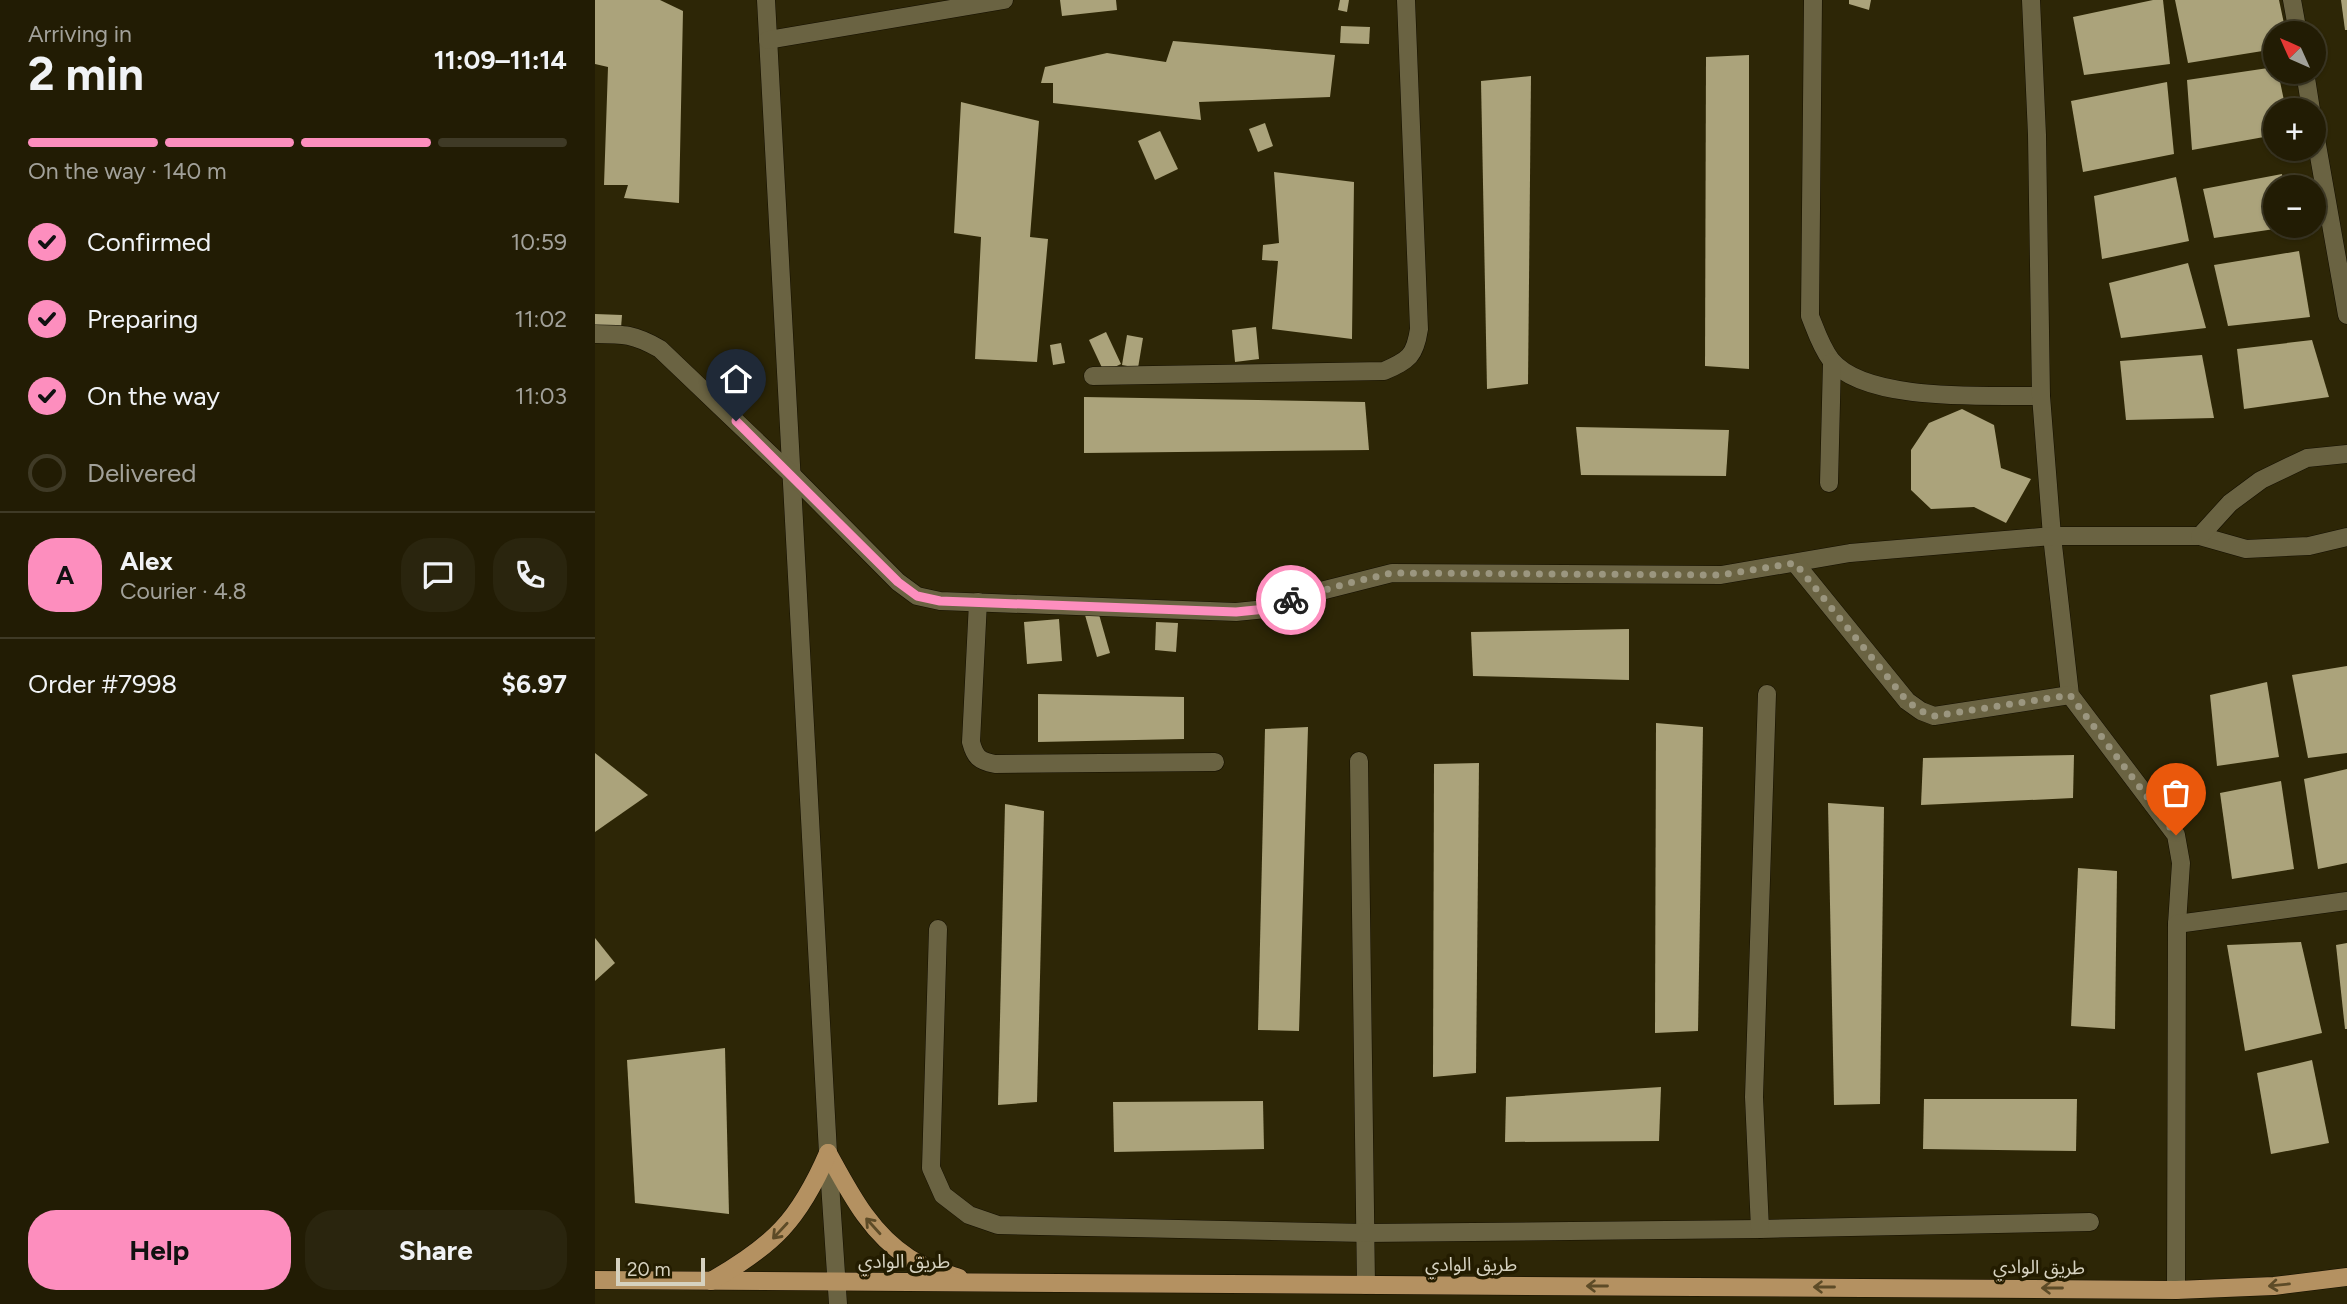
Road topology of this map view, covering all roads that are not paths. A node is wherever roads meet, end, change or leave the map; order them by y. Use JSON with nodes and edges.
{"nodes":[{"id":1,"x":766,"y":0,"type":"edge"},
{"id":2,"x":1004,"y":0,"type":"edge"},
{"id":3,"x":1406,"y":0,"type":"edge"},
{"id":4,"x":1813,"y":0,"type":"edge"},
{"id":5,"x":2031,"y":0,"type":"edge"},
{"id":6,"x":2292,"y":0,"type":"edge"},
{"id":7,"x":2296,"y":21,"type":"edge"},
{"id":8,"x":768,"y":40,"type":"junction"},
{"id":9,"x":2320,"y":161,"type":"edge"},
{"id":10,"x":2347,"y":315,"type":"edge"},
{"id":11,"x":595,"y":334,"type":"edge"},
{"id":12,"x":1832,"y":362,"type":"junction"},
{"id":13,"x":1093,"y":376,"type":"dead end"},
{"id":14,"x":2041,"y":396,"type":"junction"},
{"id":15,"x":2347,"y":454,"type":"edge"},
{"id":16,"x":793,"y":476,"type":"junction"},
{"id":17,"x":1829,"y":483,"type":"dead end"},
{"id":18,"x":2200,"y":536,"type":"junction"},
{"id":19,"x":2052,"y":537,"type":"junction"},
{"id":20,"x":2347,"y":537,"type":"edge"},
{"id":21,"x":1795,"y":563,"type":"junction"},
{"id":22,"x":978,"y":602,"type":"junction"},
{"id":23,"x":1767,"y":694,"type":"dead end"},
{"id":24,"x":2070,"y":695,"type":"junction"},
{"id":25,"x":1359,"y":761,"type":"dead end"},
{"id":26,"x":1215,"y":762,"type":"dead end"},
{"id":27,"x":2347,"y":901,"type":"edge"},
{"id":28,"x":2177,"y":924,"type":"junction"},
{"id":29,"x":938,"y":929,"type":"dead end"},
{"id":30,"x":828,"y":1153,"type":"junction"},
{"id":31,"x":2090,"y":1222,"type":"dead end"},
{"id":32,"x":1760,"y":1229,"type":"junction"},
{"id":33,"x":1366,"y":1233,"type":"junction"},
{"id":34,"x":2347,"y":1277,"type":"edge"},
{"id":35,"x":595,"y":1280,"type":"edge"},
{"id":36,"x":711,"y":1281,"type":"junction"},
{"id":37,"x":837,"y":1282,"type":"junction"},
{"id":38,"x":973,"y":1283,"type":"junction"},
{"id":39,"x":1366,"y":1285,"type":"junction"},
{"id":40,"x":2176,"y":1290,"type":"junction"},
{"id":41,"x":1759,"y":1295,"type":"edge"},
{"id":42,"x":838,"y":1304,"type":"edge"}],
"edges":[{"from":1,"to":8,"type":"street"},
{"from":2,"to":8,"type":"street"},
{"from":3,"to":13,"type":"street"},
{"from":4,"to":12,"type":"street"},
{"from":5,"to":14,"type":"street"},
{"from":6,"to":7,"type":"street"},
{"from":8,"to":16,"type":"street"},
{"from":9,"to":10,"type":"street"},
{"from":11,"to":16,"type":"street"},
{"from":12,"to":14,"type":"street"},
{"from":12,"to":17,"type":"street"},
{"from":14,"to":19,"type":"street"},
{"from":15,"to":18,"type":"street"},
{"from":16,"to":22,"type":"street"},
{"from":16,"to":30,"type":"street"},
{"from":18,"to":19,"type":"street"},
{"from":18,"to":20,"type":"street"},
{"from":19,"to":21,"type":"street"},
{"from":19,"to":24,"type":"street"},
{"from":21,"to":22,"type":"street"},
{"from":21,"to":24,"type":"street"},
{"from":22,"to":26,"type":"street"},
{"from":23,"to":32,"type":"street"},
{"from":24,"to":28,"type":"street"},
{"from":25,"to":33,"type":"street"},
{"from":27,"to":28,"type":"street"},
{"from":28,"to":40,"type":"street"},
{"from":29,"to":33,"type":"street"},
{"from":30,"to":36,"type":"main road","one_way":true},
{"from":30,"to":37,"type":"street"},
{"from":38,"to":30,"type":"main road","one_way":true},
{"from":31,"to":32,"type":"street"},
{"from":32,"to":33,"type":"street"},
{"from":33,"to":39,"type":"street"},
{"from":34,"to":40,"type":"main road","name":"طريق الوادي","one_way":true},
{"from":35,"to":36,"type":"main road","name":"طريق الوادي"},
{"from":36,"to":37,"type":"main road","name":"طريق الوادي"},
{"from":37,"to":38,"type":"main road","name":"طريق الوادي"},
{"from":37,"to":42,"type":"street"},
{"from":38,"to":39,"type":"main road","name":"طريق الوادي"},
{"from":41,"to":39,"type":"main road","name":"طريق الوادي","one_way":true},
{"from":40,"to":41,"type":"main road","name":"طريق الوادي","one_way":true}]}
